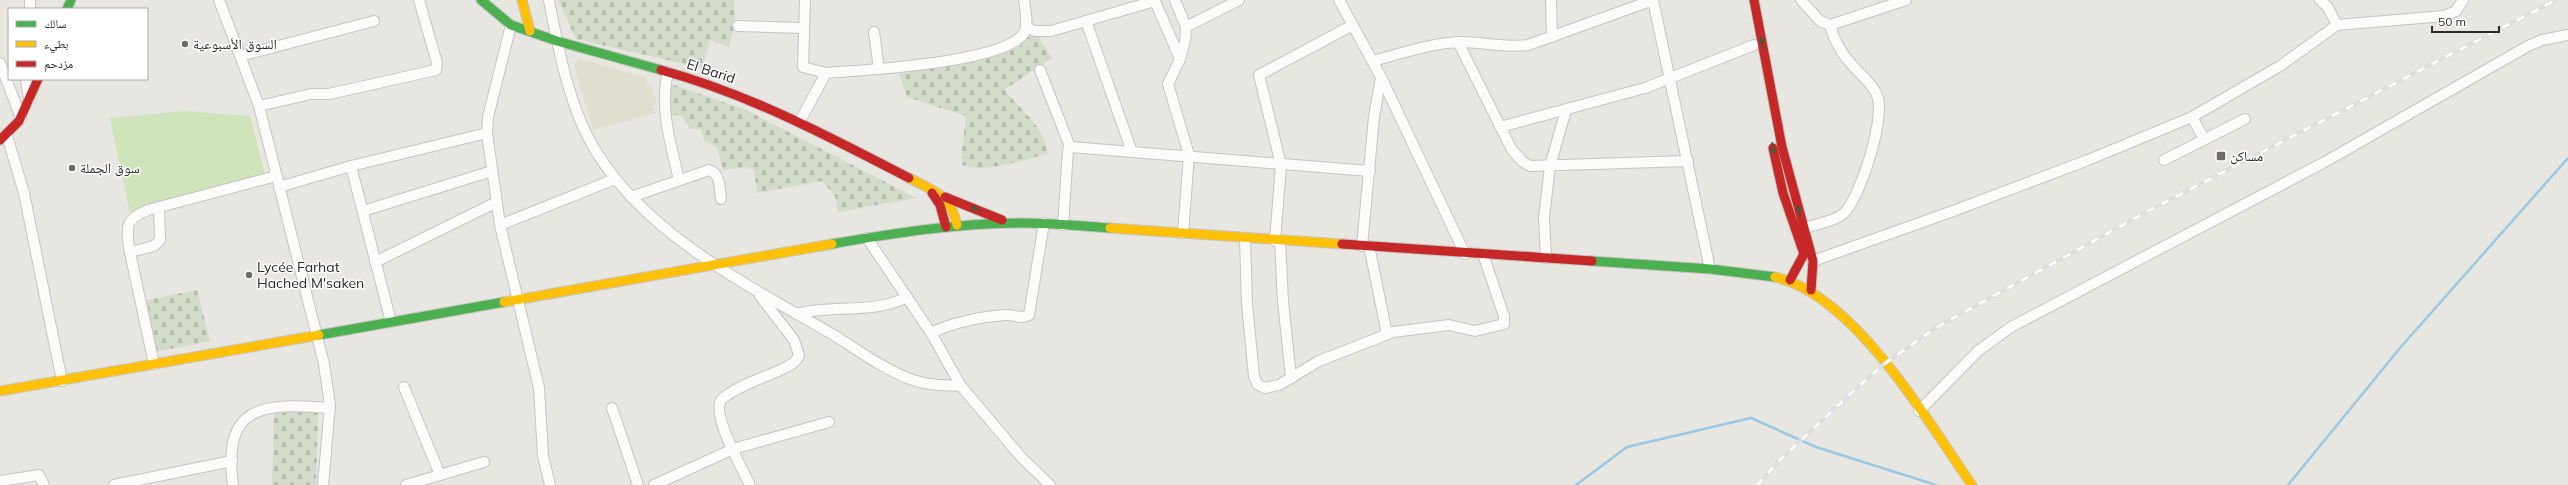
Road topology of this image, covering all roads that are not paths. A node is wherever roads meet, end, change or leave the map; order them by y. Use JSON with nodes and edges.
{"nodes":[{"id":1,"x":219,"y":0,"type":"edge"},
{"id":2,"x":419,"y":0,"type":"edge"},
{"id":3,"x":481,"y":0,"type":"edge"},
{"id":4,"x":522,"y":0,"type":"edge"},
{"id":5,"x":549,"y":0,"type":"edge"},
{"id":6,"x":805,"y":0,"type":"edge"},
{"id":7,"x":1024,"y":0,"type":"edge"},
{"id":8,"x":1174,"y":0,"type":"edge"},
{"id":9,"x":1239,"y":0,"type":"edge"},
{"id":10,"x":1339,"y":0,"type":"edge"},
{"id":11,"x":1551,"y":0,"type":"edge"},
{"id":12,"x":1744,"y":0,"type":"edge"},
{"id":13,"x":1754,"y":0,"type":"edge"},
{"id":14,"x":1801,"y":0,"type":"edge"},
{"id":15,"x":1906,"y":0,"type":"edge"},
{"id":16,"x":2320,"y":0,"type":"edge"},
{"id":17,"x":2463,"y":0,"type":"edge"},
{"id":18,"x":1157,"y":1,"type":"edge"},
{"id":19,"x":374,"y":21,"type":"dead end"},
{"id":20,"x":1086,"y":21,"type":"junction"},
{"id":21,"x":511,"y":25,"type":"junction"},
{"id":22,"x":1830,"y":25,"type":"junction"},
{"id":23,"x":2337,"y":25,"type":"junction"},
{"id":24,"x":738,"y":26,"type":"dead end"},
{"id":25,"x":1351,"y":26,"type":"junction"},
{"id":26,"x":1026,"y":27,"type":"junction"},
{"id":27,"x":1186,"y":27,"type":"junction"},
{"id":28,"x":803,"y":28,"type":"junction"},
{"id":29,"x":530,"y":31,"type":"junction"},
{"id":30,"x":874,"y":32,"type":"dead end"},
{"id":31,"x":2568,"y":35,"type":"edge"},
{"id":32,"x":1552,"y":37,"type":"junction"},
{"id":33,"x":557,"y":41,"type":"junction"},
{"id":34,"x":1458,"y":42,"type":"junction"},
{"id":35,"x":1754,"y":45,"type":"junction"},
{"id":36,"x":240,"y":56,"type":"junction"},
{"id":37,"x":1180,"y":59,"type":"junction"},
{"id":38,"x":1372,"y":61,"type":"junction"},
{"id":39,"x":0,"y":63,"type":"edge"},
{"id":40,"x":879,"y":69,"type":"junction"},
{"id":41,"x":1040,"y":70,"type":"dead end"},
{"id":42,"x":668,"y":72,"type":"junction"},
{"id":43,"x":826,"y":73,"type":"junction"},
{"id":44,"x":1381,"y":77,"type":"junction"},
{"id":45,"x":1671,"y":78,"type":"junction"},
{"id":46,"x":26,"y":80,"type":"edge"},
{"id":47,"x":38,"y":80,"type":"edge"},
{"id":48,"x":29,"y":99,"type":"junction"},
{"id":49,"x":259,"y":106,"type":"junction"},
{"id":50,"x":1566,"y":110,"type":"junction"},
{"id":51,"x":2192,"y":117,"type":"junction"},
{"id":52,"x":21,"y":118,"type":"junction"},
{"id":53,"x":2246,"y":119,"type":"dead end"},
{"id":54,"x":800,"y":121,"type":"junction"},
{"id":55,"x":1500,"y":127,"type":"junction"},
{"id":56,"x":486,"y":133,"type":"junction"},
{"id":57,"x":4,"y":138,"type":"edge"},
{"id":58,"x":2204,"y":139,"type":"junction"},
{"id":59,"x":1070,"y":147,"type":"junction"},
{"id":60,"x":1132,"y":152,"type":"junction"},
{"id":61,"x":1189,"y":155,"type":"junction"},
{"id":62,"x":2164,"y":160,"type":"dead end"},
{"id":63,"x":1688,"y":161,"type":"junction"},
{"id":64,"x":1281,"y":165,"type":"junction"},
{"id":65,"x":351,"y":166,"type":"junction"},
{"id":66,"x":1550,"y":166,"type":"junction"},
{"id":67,"x":492,"y":171,"type":"junction"},
{"id":68,"x":1370,"y":171,"type":"junction"},
{"id":69,"x":276,"y":176,"type":"junction"},
{"id":70,"x":615,"y":179,"type":"junction"},
{"id":71,"x":679,"y":180,"type":"junction"},
{"id":72,"x":279,"y":187,"type":"junction"},
{"id":73,"x":928,"y":188,"type":"junction"},
{"id":74,"x":631,"y":197,"type":"junction"},
{"id":75,"x":945,"y":197,"type":"junction"},
{"id":76,"x":722,"y":199,"type":"dead end"},
{"id":77,"x":496,"y":202,"type":"junction"},
{"id":78,"x":159,"y":207,"type":"junction"},
{"id":79,"x":362,"y":211,"type":"junction"},
{"id":80,"x":1007,"y":222,"type":"junction"},
{"id":81,"x":1044,"y":223,"type":"junction"},
{"id":82,"x":500,"y":224,"type":"junction"},
{"id":83,"x":957,"y":225,"type":"junction"},
{"id":84,"x":1063,"y":225,"type":"junction"},
{"id":85,"x":946,"y":227,"type":"junction"},
{"id":86,"x":1804,"y":228,"type":"junction"},
{"id":87,"x":1183,"y":232,"type":"junction"},
{"id":88,"x":867,"y":238,"type":"junction"},
{"id":89,"x":1245,"y":238,"type":"junction"},
{"id":90,"x":1278,"y":241,"type":"junction"},
{"id":91,"x":1366,"y":246,"type":"junction"},
{"id":92,"x":130,"y":252,"type":"junction"},
{"id":93,"x":1465,"y":254,"type":"junction"},
{"id":94,"x":1483,"y":254,"type":"junction"},
{"id":95,"x":1546,"y":258,"type":"junction"},
{"id":96,"x":1813,"y":261,"type":"junction"},
{"id":97,"x":376,"y":262,"type":"junction"},
{"id":98,"x":716,"y":265,"type":"junction"},
{"id":99,"x":1710,"y":269,"type":"junction"},
{"id":100,"x":1790,"y":280,"type":"junction"},
{"id":101,"x":1811,"y":290,"type":"junction"},
{"id":102,"x":757,"y":292,"type":"junction"},
{"id":103,"x":906,"y":297,"type":"junction"},
{"id":104,"x":519,"y":300,"type":"junction"},
{"id":105,"x":796,"y":314,"type":"junction"},
{"id":106,"x":390,"y":322,"type":"junction"},
{"id":107,"x":931,"y":333,"type":"junction"},
{"id":108,"x":317,"y":334,"type":"junction"},
{"id":109,"x":1387,"y":334,"type":"junction"},
{"id":110,"x":154,"y":364,"type":"junction"},
{"id":111,"x":1291,"y":378,"type":"junction"},
{"id":112,"x":62,"y":381,"type":"junction"},
{"id":113,"x":961,"y":386,"type":"junction"},
{"id":114,"x":404,"y":387,"type":"dead end"},
{"id":115,"x":0,"y":391,"type":"edge"},
{"id":116,"x":330,"y":408,"type":"junction"},
{"id":117,"x":612,"y":408,"type":"dead end"},
{"id":118,"x":1919,"y":411,"type":"junction"},
{"id":119,"x":829,"y":422,"type":"dead end"},
{"id":120,"x":733,"y":449,"type":"junction"},
{"id":121,"x":232,"y":461,"type":"junction"},
{"id":122,"x":484,"y":462,"type":"dead end"},
{"id":123,"x":440,"y":475,"type":"junction"},
{"id":124,"x":160,"y":480,"type":"edge"},
{"id":125,"x":0,"y":481,"type":"edge"},
{"id":126,"x":1970,"y":482,"type":"edge"},
{"id":127,"x":44,"y":485,"type":"edge"},
{"id":128,"x":114,"y":485,"type":"edge"},
{"id":129,"x":233,"y":485,"type":"edge"},
{"id":130,"x":323,"y":485,"type":"edge"},
{"id":131,"x":406,"y":485,"type":"edge"},
{"id":132,"x":550,"y":485,"type":"edge"},
{"id":133,"x":638,"y":485,"type":"edge"},
{"id":134,"x":654,"y":485,"type":"edge"},
{"id":135,"x":750,"y":485,"type":"edge"},
{"id":136,"x":1050,"y":485,"type":"edge"}],
"edges":[{"from":1,"to":36,"type":"street"},
{"from":2,"to":49,"type":"street"},
{"from":3,"to":21,"type":"main road","name":"El Barid"},
{"from":4,"to":29,"type":"main road"},
{"from":5,"to":33,"type":"street"},
{"from":6,"to":28,"type":"street"},
{"from":7,"to":26,"type":"street"},
{"from":8,"to":27,"type":"street"},
{"from":9,"to":27,"type":"street"},
{"from":10,"to":25,"type":"street"},
{"from":11,"to":32,"type":"street"},
{"from":12,"to":35,"type":"main road"},
{"from":86,"to":13,"type":"main road","one_way":true},
{"from":14,"to":22,"type":"street"},
{"from":15,"to":22,"type":"street"},
{"from":16,"to":23,"type":"street"},
{"from":17,"to":23,"type":"street"},
{"from":18,"to":20,"type":"street"},
{"from":18,"to":37,"type":"street"},
{"from":19,"to":36,"type":"street"},
{"from":20,"to":26,"type":"street"},
{"from":20,"to":60,"type":"street"},
{"from":21,"to":29,"type":"main road","name":"El Barid"},
{"from":21,"to":56,"type":"street"},
{"from":22,"to":86,"type":"street"},
{"from":23,"to":51,"type":"street"},
{"from":24,"to":28,"type":"street"},
{"from":25,"to":38,"type":"street"},
{"from":25,"to":64,"type":"street"},
{"from":26,"to":40,"type":"street"},
{"from":27,"to":37,"type":"street"},
{"from":28,"to":43,"type":"street"},
{"from":29,"to":33,"type":"main road","name":"El Barid"},
{"from":30,"to":40,"type":"street"},
{"from":31,"to":118,"type":"street"},
{"from":32,"to":34,"type":"street"},
{"from":32,"to":45,"type":"street"},
{"from":33,"to":42,"type":"main road","name":"El Barid"},
{"from":33,"to":70,"type":"street"},
{"from":34,"to":38,"type":"street"},
{"from":34,"to":55,"type":"street"},
{"from":35,"to":45,"type":"street"},
{"from":35,"to":100,"type":"main road","one_way":true},
{"from":36,"to":49,"type":"street"},
{"from":37,"to":61,"type":"street"},
{"from":38,"to":44,"type":"street"},
{"from":39,"to":52,"type":"street"},
{"from":40,"to":43,"type":"street"},
{"from":41,"to":59,"type":"street"},
{"from":42,"to":54,"type":"main road","name":"El Barid"},
{"from":42,"to":71,"type":"street"},
{"from":43,"to":54,"type":"street"},
{"from":44,"to":68,"type":"street"},
{"from":44,"to":93,"type":"street"},
{"from":45,"to":50,"type":"street"},
{"from":45,"to":63,"type":"street"},
{"from":46,"to":48,"type":"street"},
{"from":47,"to":48,"type":"main road"},
{"from":48,"to":52,"type":"main road"},
{"from":49,"to":69,"type":"street"},
{"from":50,"to":55,"type":"street"},
{"from":50,"to":66,"type":"street"},
{"from":51,"to":58,"type":"street"},
{"from":51,"to":96,"type":"street"},
{"from":52,"to":57,"type":"main road"},
{"from":53,"to":58,"type":"street"},
{"from":54,"to":73,"type":"main road","name":"El Barid"},
{"from":55,"to":66,"type":"street"},
{"from":56,"to":65,"type":"street"},
{"from":56,"to":67,"type":"street"},
{"from":57,"to":112,"type":"street"},
{"from":58,"to":62,"type":"street"},
{"from":59,"to":60,"type":"street"},
{"from":59,"to":84,"type":"street"},
{"from":60,"to":61,"type":"street"},
{"from":61,"to":64,"type":"street"},
{"from":61,"to":87,"type":"street"},
{"from":63,"to":66,"type":"street"},
{"from":63,"to":99,"type":"street"},
{"from":64,"to":68,"type":"street"},
{"from":64,"to":90,"type":"street"},
{"from":65,"to":72,"type":"street"},
{"from":65,"to":79,"type":"street"},
{"from":66,"to":95,"type":"street"},
{"from":67,"to":77,"type":"street"},
{"from":67,"to":79,"type":"street"},
{"from":68,"to":91,"type":"street"},
{"from":69,"to":72,"type":"street"},
{"from":69,"to":78,"type":"street"},
{"from":70,"to":74,"type":"street"},
{"from":70,"to":82,"type":"street"},
{"from":71,"to":74,"type":"street"},
{"from":71,"to":76,"type":"street"},
{"from":72,"to":108,"type":"street"},
{"from":73,"to":75,"type":"main road","name":"El Barid"},
{"from":73,"to":85,"type":"main road"},
{"from":74,"to":98,"type":"street"},
{"from":80,"to":75,"type":"main road","name":"El Barid","one_way":true},
{"from":75,"to":83,"type":"main road"},
{"from":77,"to":82,"type":"street"},
{"from":77,"to":97,"type":"street"},
{"from":78,"to":92,"type":"street"},
{"from":78,"to":92,"type":"street"},
{"from":79,"to":97,"type":"street"},
{"from":80,"to":81,"type":"main road"},
{"from":80,"to":83,"type":"main road"},
{"from":81,"to":84,"type":"main road"},
{"from":81,"to":107,"type":"street"},
{"from":82,"to":104,"type":"street"},
{"from":83,"to":85,"type":"main road"},
{"from":84,"to":87,"type":"main road"},
{"from":85,"to":88,"type":"main road"},
{"from":86,"to":96,"type":"main road"},
{"from":87,"to":89,"type":"main road"},
{"from":88,"to":98,"type":"main road"},
{"from":88,"to":103,"type":"street"},
{"from":89,"to":90,"type":"main road"},
{"from":89,"to":111,"type":"street"},
{"from":90,"to":91,"type":"main road"},
{"from":90,"to":111,"type":"street"},
{"from":91,"to":93,"type":"main road"},
{"from":91,"to":109,"type":"street"},
{"from":92,"to":110,"type":"street"},
{"from":93,"to":94,"type":"main road"},
{"from":94,"to":95,"type":"main road"},
{"from":94,"to":109,"type":"street"},
{"from":95,"to":99,"type":"main road"},
{"from":96,"to":101,"type":"main road"},
{"from":97,"to":106,"type":"street"},
{"from":98,"to":102,"type":"street"},
{"from":98,"to":104,"type":"main road"},
{"from":99,"to":100,"type":"main road"},
{"from":100,"to":101,"type":"main road"},
{"from":101,"to":118,"type":"main road"},
{"from":102,"to":105,"type":"street"},
{"from":102,"to":120,"type":"street"},
{"from":103,"to":105,"type":"street"},
{"from":103,"to":107,"type":"street"},
{"from":104,"to":106,"type":"main road"},
{"from":104,"to":132,"type":"street"},
{"from":105,"to":113,"type":"street"},
{"from":106,"to":108,"type":"main road"},
{"from":107,"to":113,"type":"street"},
{"from":108,"to":110,"type":"main road"},
{"from":108,"to":116,"type":"street"},
{"from":109,"to":111,"type":"street"},
{"from":110,"to":112,"type":"main road"},
{"from":112,"to":115,"type":"main road"},
{"from":113,"to":136,"type":"street"},
{"from":114,"to":123,"type":"street"},
{"from":116,"to":121,"type":"street"},
{"from":116,"to":130,"type":"street"},
{"from":117,"to":133,"type":"street"},
{"from":118,"to":126,"type":"main road"},
{"from":119,"to":120,"type":"street"},
{"from":120,"to":134,"type":"street"},
{"from":120,"to":135,"type":"street"},
{"from":121,"to":124,"type":"street"},
{"from":121,"to":129,"type":"street"},
{"from":122,"to":123,"type":"street"},
{"from":123,"to":131,"type":"street"},
{"from":124,"to":128,"type":"street"},
{"from":125,"to":127,"type":"street"}]}
